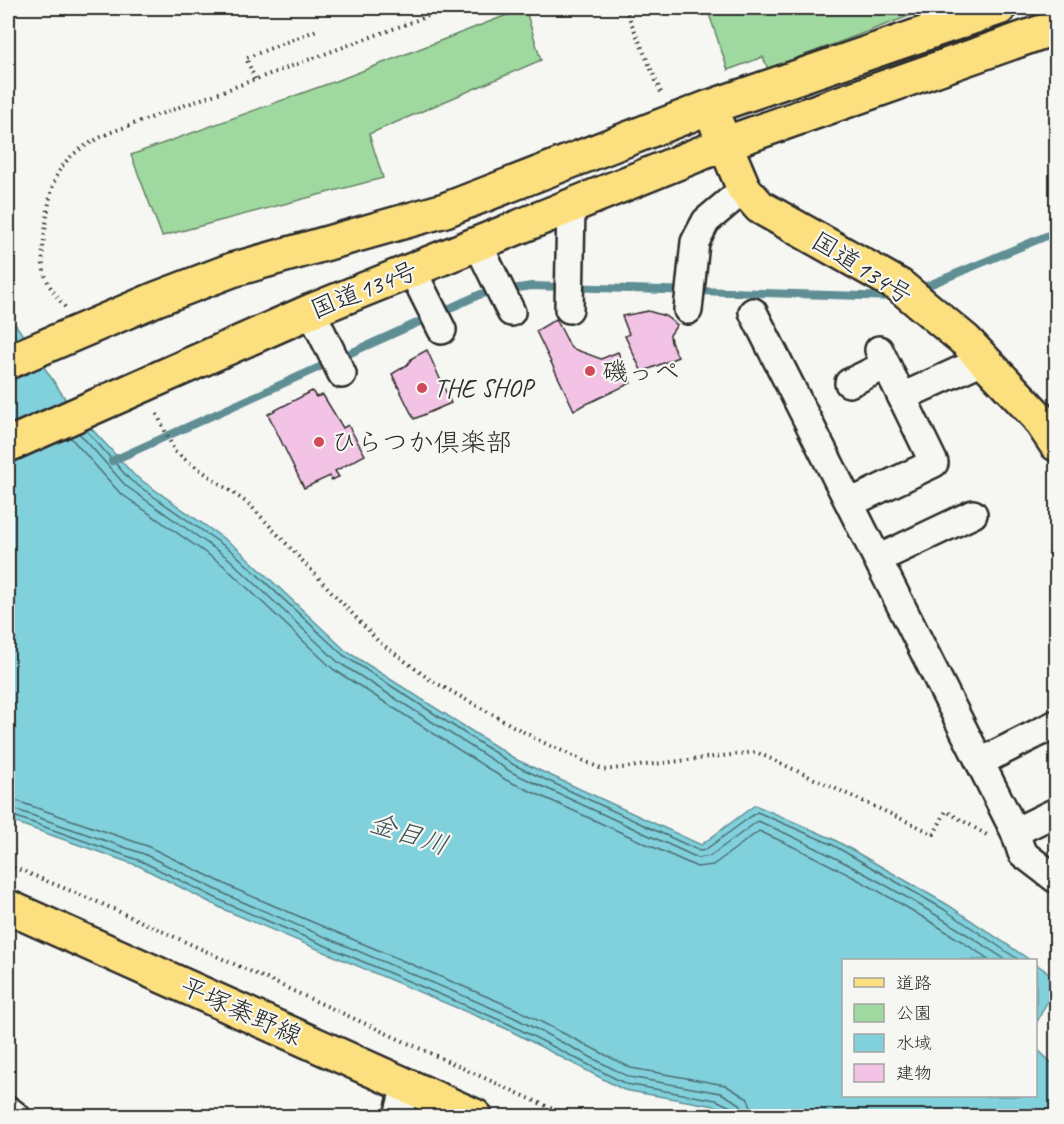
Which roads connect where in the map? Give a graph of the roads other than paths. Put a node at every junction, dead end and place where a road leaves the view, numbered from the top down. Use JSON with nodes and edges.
{"nodes":[{"id":1,"x":999,"y":8,"type":"edge"},
{"id":2,"x":1056,"y":27,"type":"edge"},
{"id":3,"x":710,"y":107,"type":"junction"},
{"id":4,"x":724,"y":144,"type":"junction"},
{"id":5,"x":744,"y":189,"type":"junction"},
{"id":6,"x":571,"y":207,"type":"junction"},
{"id":7,"x":478,"y":244,"type":"junction"},
{"id":8,"x":412,"y":270,"type":"junction"},
{"id":9,"x":570,"y":307,"type":"dead end"},
{"id":10,"x":510,"y":309,"type":"dead end"},
{"id":11,"x":688,"y":310,"type":"dead end"},
{"id":12,"x":311,"y":311,"type":"junction"},
{"id":13,"x":753,"y":312,"type":"dead end"},
{"id":14,"x":442,"y":330,"type":"dead end"},
{"id":15,"x":983,"y":360,"type":"junction"},
{"id":16,"x":336,"y":362,"type":"dead end"},
{"id":17,"x":8,"y":363,"type":"edge"},
{"id":18,"x":849,"y":382,"type":"dead end"},
{"id":19,"x":902,"y":397,"type":"junction"},
{"id":20,"x":1056,"y":444,"type":"edge"},
{"id":21,"x":8,"y":445,"type":"edge"},
{"id":22,"x":850,"y":503,"type":"junction"},
{"id":23,"x":973,"y":514,"type":"dead end"},
{"id":24,"x":878,"y":559,"type":"junction"},
{"id":25,"x":1056,"y":724,"type":"edge"},
{"id":26,"x":980,"y":762,"type":"junction"},
{"id":27,"x":1056,"y":812,"type":"edge"},
{"id":28,"x":1019,"y":843,"type":"junction"},
{"id":29,"x":1056,"y":879,"type":"edge"},
{"id":30,"x":8,"y":907,"type":"edge"},
{"id":31,"x":406,"y":1085,"type":"junction"},
{"id":32,"x":8,"y":1110,"type":"edge"},
{"id":33,"x":16,"y":1116,"type":"edge"},
{"id":34,"x":398,"y":1116,"type":"edge"},
{"id":35,"x":475,"y":1116,"type":"edge"}],
"edges":[{"from":1,"to":3,"type":"main road","name":"国道134号"},
{"from":2,"to":4,"type":"main road","name":"国道134号"},
{"from":3,"to":4,"type":"main road","name":"国道134号"},
{"from":3,"to":17,"type":"main road","name":"国道134号"},
{"from":4,"to":5,"type":"main road","name":"国道134号"},
{"from":4,"to":6,"type":"main road","name":"国道134号"},
{"from":5,"to":11,"type":"street"},
{"from":5,"to":15,"type":"main road","name":"国道134号"},
{"from":6,"to":7,"type":"main road","name":"国道134号"},
{"from":6,"to":9,"type":"street"},
{"from":7,"to":8,"type":"main road","name":"国道134号"},
{"from":7,"to":10,"type":"street"},
{"from":8,"to":12,"type":"main road","name":"国道134号"},
{"from":8,"to":14,"type":"street"},
{"from":12,"to":16,"type":"street"},
{"from":12,"to":21,"type":"main road","name":"国道134号"},
{"from":13,"to":22,"type":"street"},
{"from":15,"to":19,"type":"street"},
{"from":15,"to":20,"type":"main road","name":"国道134号"},
{"from":18,"to":19,"type":"street"},
{"from":19,"to":22,"type":"street"},
{"from":22,"to":24,"type":"street"},
{"from":23,"to":24,"type":"street"},
{"from":24,"to":26,"type":"street"},
{"from":25,"to":26,"type":"street"},
{"from":26,"to":28,"type":"street"},
{"from":27,"to":28,"type":"street"},
{"from":28,"to":29,"type":"street"},
{"from":30,"to":31,"type":"main road","name":"平塚秦野線"},
{"from":31,"to":34,"type":"street"},
{"from":31,"to":35,"type":"main road","name":"平塚秦野線"},
{"from":32,"to":33,"type":"street"}]}
